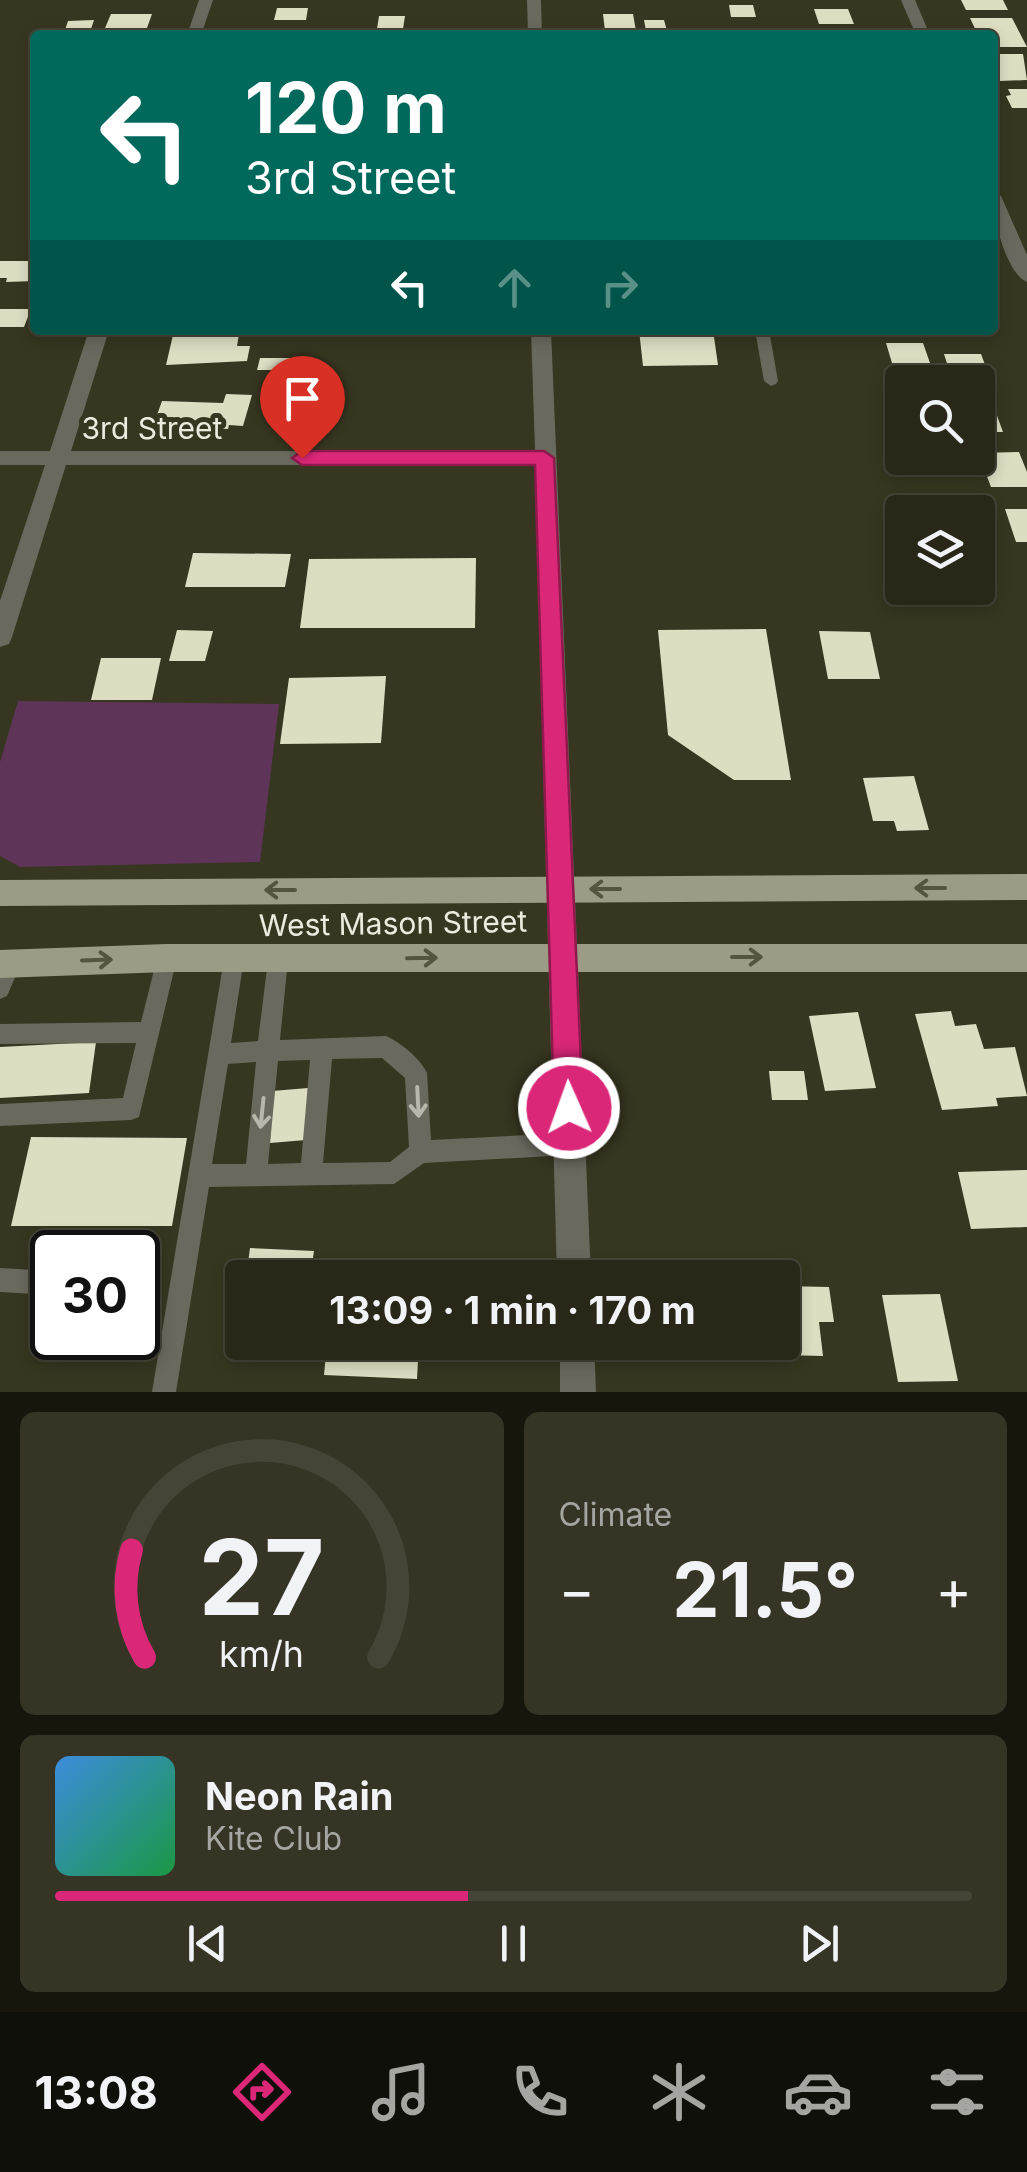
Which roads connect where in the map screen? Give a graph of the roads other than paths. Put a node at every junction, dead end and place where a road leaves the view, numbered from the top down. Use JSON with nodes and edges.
{"nodes":[{"id":1,"x":206,"y":0,"type":"edge"},
{"id":2,"x":534,"y":0,"type":"edge"},
{"id":3,"x":908,"y":0,"type":"edge"},
{"id":4,"x":196,"y":30,"type":"edge"},
{"id":5,"x":535,"y":30,"type":"edge"},
{"id":6,"x":921,"y":30,"type":"edge"},
{"id":7,"x":998,"y":210,"type":"edge"},
{"id":8,"x":1027,"y":276,"type":"edge"},
{"id":9,"x":97,"y":335,"type":"edge"},
{"id":10,"x":542,"y":335,"type":"edge"},
{"id":11,"x":763,"y":335,"type":"edge"},
{"id":12,"x":772,"y":381,"type":"dead end"},
{"id":13,"x":0,"y":458,"type":"edge"},
{"id":14,"x":57,"y":458,"type":"junction"},
{"id":15,"x":544,"y":458,"type":"junction"},
{"id":16,"x":0,"y":637,"type":"edge"},
{"id":17,"x":1027,"y":887,"type":"edge"},
{"id":18,"x":562,"y":889,"type":"junction"},
{"id":19,"x":0,"y":893,"type":"edge"},
{"id":20,"x":564,"y":956,"type":"junction"},
{"id":21,"x":166,"y":958,"type":"junction"},
{"id":22,"x":1027,"y":958,"type":"edge"},
{"id":23,"x":234,"y":959,"type":"junction"},
{"id":24,"x":278,"y":960,"type":"junction"},
{"id":25,"x":4,"y":972,"type":"edge"},
{"id":26,"x":148,"y":1032,"type":"junction"},
{"id":27,"x":0,"y":1034,"type":"edge"},
{"id":28,"x":322,"y":1051,"type":"junction"},
{"id":29,"x":268,"y":1052,"type":"junction"},
{"id":30,"x":218,"y":1054,"type":"junction"},
{"id":31,"x":0,"y":1115,"type":"edge"},
{"id":32,"x":570,"y":1144,"type":"junction"},
{"id":33,"x":420,"y":1152,"type":"junction"},
{"id":34,"x":311,"y":1174,"type":"junction"},
{"id":35,"x":256,"y":1175,"type":"junction"},
{"id":36,"x":199,"y":1176,"type":"junction"},
{"id":37,"x":573,"y":1260,"type":"edge"},
{"id":38,"x":0,"y":1280,"type":"edge"},
{"id":39,"x":30,"y":1281,"type":"edge"},
{"id":40,"x":577,"y":1360,"type":"edge"},
{"id":41,"x":164,"y":1392,"type":"edge"},
{"id":42,"x":578,"y":1392,"type":"edge"}],
"edges":[{"from":1,"to":4,"type":"street"},
{"from":2,"to":5,"type":"street"},
{"from":3,"to":6,"type":"street"},
{"from":7,"to":8,"type":"street"},
{"from":9,"to":14,"type":"street"},
{"from":10,"to":15,"type":"street"},
{"from":11,"to":12,"type":"lane"},
{"from":13,"to":14,"type":"street","name":"3rd Street"},
{"from":14,"to":15,"type":"street","name":"3rd Street"},
{"from":14,"to":16,"type":"street"},
{"from":15,"to":18,"type":"street"},
{"from":17,"to":18,"type":"main road","name":"West Mason Street","one_way":true},
{"from":18,"to":19,"type":"main road","name":"West Mason Street","one_way":true},
{"from":18,"to":20,"type":"street"},
{"from":20,"to":22,"type":"main road","name":"West Mason Street","one_way":true},
{"from":24,"to":20,"type":"main road","name":"West Mason Street","one_way":true},
{"from":20,"to":32,"type":"street"},
{"from":21,"to":23,"type":"main road","name":"West Mason Street"},
{"from":25,"to":21,"type":"main road","name":"West Mason Street","one_way":true},
{"from":21,"to":26,"type":"lane"},
{"from":23,"to":24,"type":"main road","name":"West Mason Street"},
{"from":23,"to":30,"type":"lane"},
{"from":24,"to":29,"type":"lane"},
{"from":26,"to":27,"type":"lane"},
{"from":26,"to":31,"type":"lane"},
{"from":28,"to":29,"type":"lane"},
{"from":28,"to":33,"type":"lane","one_way":true},
{"from":28,"to":34,"type":"lane"},
{"from":29,"to":30,"type":"lane"},
{"from":29,"to":35,"type":"lane","one_way":true},
{"from":30,"to":36,"type":"lane"},
{"from":32,"to":33,"type":"lane"},
{"from":32,"to":37,"type":"street"},
{"from":33,"to":34,"type":"lane"},
{"from":34,"to":35,"type":"lane"},
{"from":35,"to":36,"type":"lane"},
{"from":36,"to":41,"type":"lane"},
{"from":38,"to":39,"type":"lane"},
{"from":40,"to":42,"type":"street"}]}
